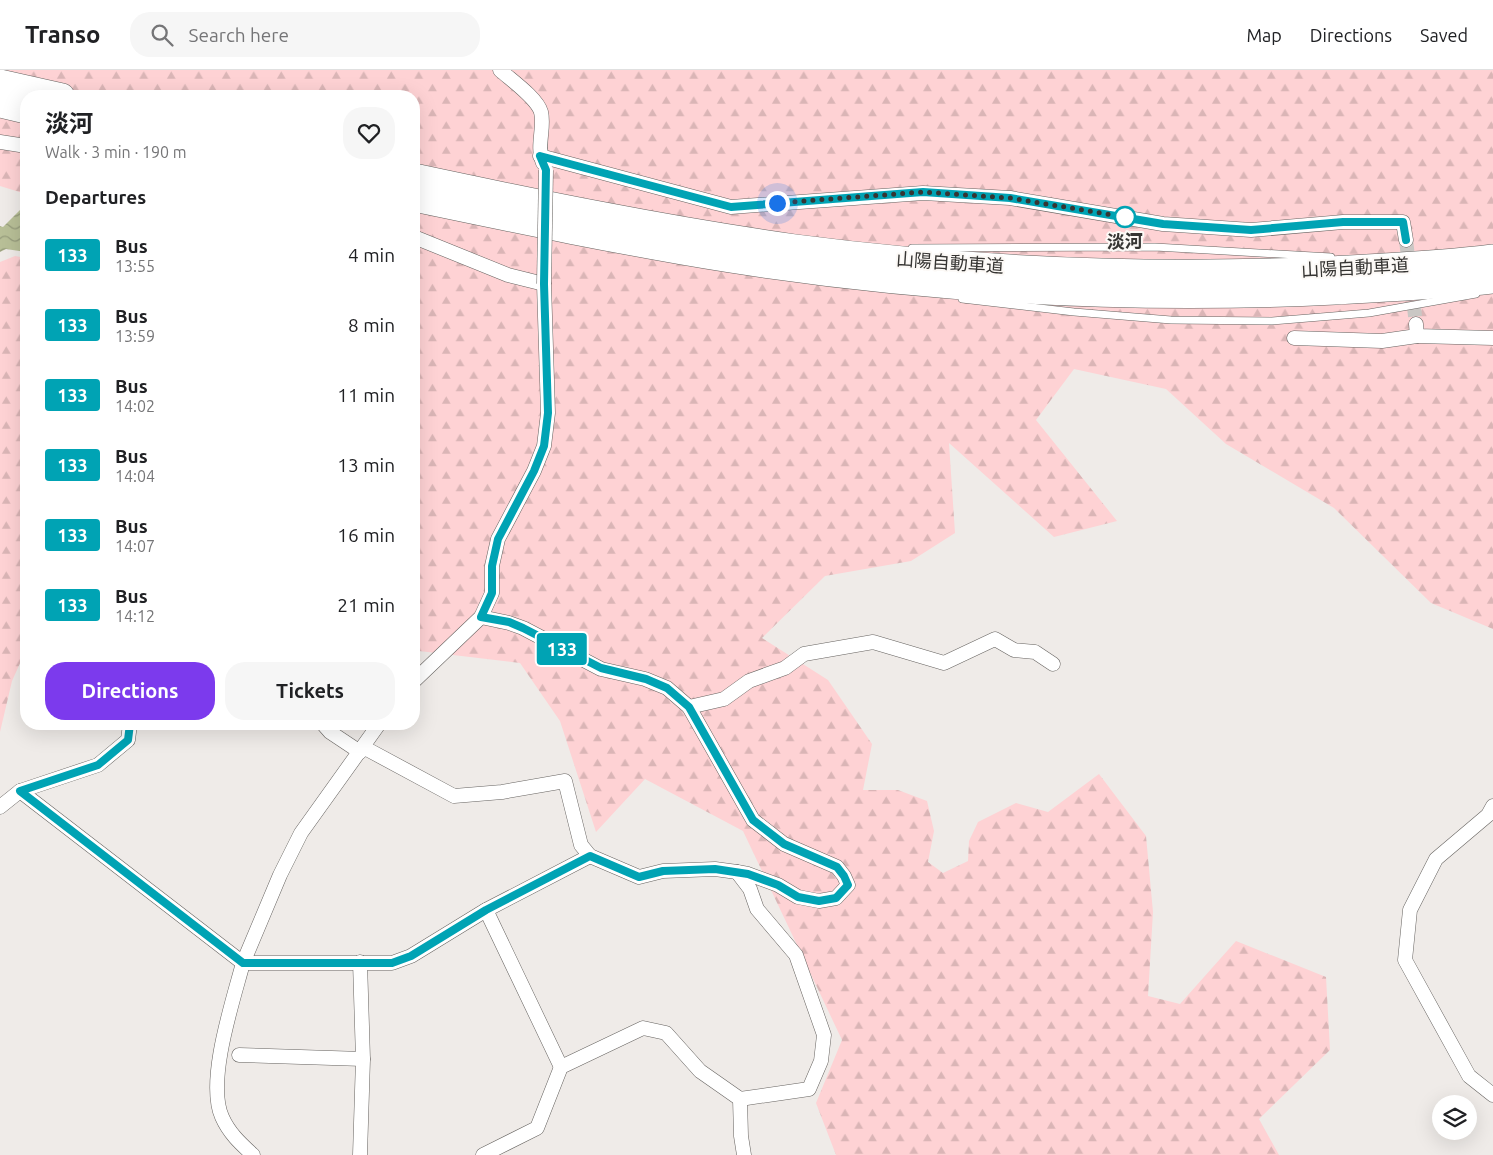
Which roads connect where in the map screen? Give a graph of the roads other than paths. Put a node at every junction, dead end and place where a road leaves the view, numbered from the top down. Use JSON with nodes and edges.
{"nodes":[{"id":1,"x":500,"y":70,"type":"edge"},
{"id":2,"x":0,"y":82,"type":"edge"},
{"id":3,"x":35,"y":90,"type":"edge"},
{"id":4,"x":0,"y":105,"type":"edge"},
{"id":5,"x":20,"y":110,"type":"edge"},
{"id":6,"x":0,"y":142,"type":"edge"},
{"id":7,"x":20,"y":145,"type":"edge"},
{"id":8,"x":540,"y":156,"type":"junction"},
{"id":9,"x":420,"y":177,"type":"edge"},
{"id":10,"x":420,"y":200,"type":"edge"},
{"id":11,"x":732,"y":237,"type":"junction"},
{"id":12,"x":420,"y":239,"type":"edge"},
{"id":13,"x":1406,"y":240,"type":"tunnel mouth"},
{"id":14,"x":849,"y":245,"type":"dead end"},
{"id":15,"x":907,"y":248,"type":"dead end"},
{"id":16,"x":1493,"y":253,"type":"edge"},
{"id":17,"x":1411,"y":256,"type":"dead end"},
{"id":18,"x":1493,"y":257,"type":"edge"},
{"id":19,"x":1336,"y":258,"type":"dead end"},
{"id":20,"x":793,"y":268,"type":"junction"},
{"id":21,"x":544,"y":284,"type":"junction"},
{"id":22,"x":1489,"y":286,"type":"edge"},
{"id":23,"x":891,"y":289,"type":"dead end"},
{"id":24,"x":955,"y":298,"type":"dead end"},
{"id":25,"x":1294,"y":338,"type":"dead end"},
{"id":26,"x":1493,"y":338,"type":"edge"},
{"id":27,"x":481,"y":617,"type":"junction"},
{"id":28,"x":1053,"y":664,"type":"dead end"},
{"id":29,"x":420,"y":675,"type":"edge"},
{"id":30,"x":689,"y":707,"type":"junction"},
{"id":31,"x":129,"y":730,"type":"edge"},
{"id":32,"x":328,"y":730,"type":"edge"},
{"id":33,"x":375,"y":730,"type":"edge"},
{"id":34,"x":362,"y":750,"type":"junction"},
{"id":35,"x":20,"y":791,"type":"junction"},
{"id":36,"x":1493,"y":806,"type":"edge"},
{"id":37,"x":0,"y":807,"type":"edge"},
{"id":38,"x":590,"y":856,"type":"junction"},
{"id":39,"x":737,"y":872,"type":"junction"},
{"id":40,"x":486,"y":910,"type":"junction"},
{"id":41,"x":360,"y":962,"type":"junction"},
{"id":42,"x":243,"y":963,"type":"junction"},
{"id":43,"x":239,"y":1055,"type":"dead end"},
{"id":44,"x":363,"y":1059,"type":"junction"},
{"id":45,"x":561,"y":1067,"type":"junction"},
{"id":46,"x":1493,"y":1095,"type":"edge"},
{"id":47,"x":740,"y":1100,"type":"junction"},
{"id":48,"x":252,"y":1155,"type":"edge"},
{"id":49,"x":360,"y":1155,"type":"edge"},
{"id":50,"x":483,"y":1155,"type":"edge"},
{"id":51,"x":744,"y":1155,"type":"edge"}],
"edges":[{"from":1,"to":8,"type":"street"},
{"from":2,"to":3,"type":"highway"},
{"from":4,"to":5,"type":"highway"},
{"from":6,"to":7,"type":"street"},
{"from":8,"to":13,"type":"street"},
{"from":8,"to":21,"type":"street","bridge":true},
{"from":9,"to":11,"type":"highway","name":"山陽自動車道"},
{"from":10,"to":20,"type":"highway","name":"山陽自動車道"},
{"from":11,"to":14,"type":"lane"},
{"from":11,"to":18,"type":"highway","name":"山陽自動車道"},
{"from":12,"to":21,"type":"street"},
{"from":15,"to":19,"type":"lane"},
{"from":16,"to":17,"type":"lane"},
{"from":20,"to":22,"type":"highway","name":"山陽自動車道"},
{"from":20,"to":23,"type":"lane"},
{"from":21,"to":27,"type":"street"},
{"from":22,"to":24,"type":"lane"},
{"from":25,"to":26,"type":"street"},
{"from":27,"to":29,"type":"street"},
{"from":27,"to":30,"type":"street"},
{"from":28,"to":30,"type":"street"},
{"from":30,"to":39,"type":"street"},
{"from":31,"to":35,"type":"street"},
{"from":32,"to":34,"type":"street"},
{"from":33,"to":34,"type":"street"},
{"from":34,"to":38,"type":"street"},
{"from":34,"to":42,"type":"street"},
{"from":35,"to":37,"type":"street"},
{"from":35,"to":42,"type":"street"},
{"from":36,"to":46,"type":"street"},
{"from":38,"to":39,"type":"street"},
{"from":38,"to":40,"type":"street"},
{"from":39,"to":47,"type":"street"},
{"from":40,"to":41,"type":"street"},
{"from":40,"to":45,"type":"street"},
{"from":41,"to":42,"type":"street"},
{"from":41,"to":44,"type":"street"},
{"from":42,"to":48,"type":"street"},
{"from":43,"to":44,"type":"street"},
{"from":44,"to":49,"type":"street"},
{"from":45,"to":47,"type":"street"},
{"from":45,"to":50,"type":"street"},
{"from":47,"to":51,"type":"street"}]}
